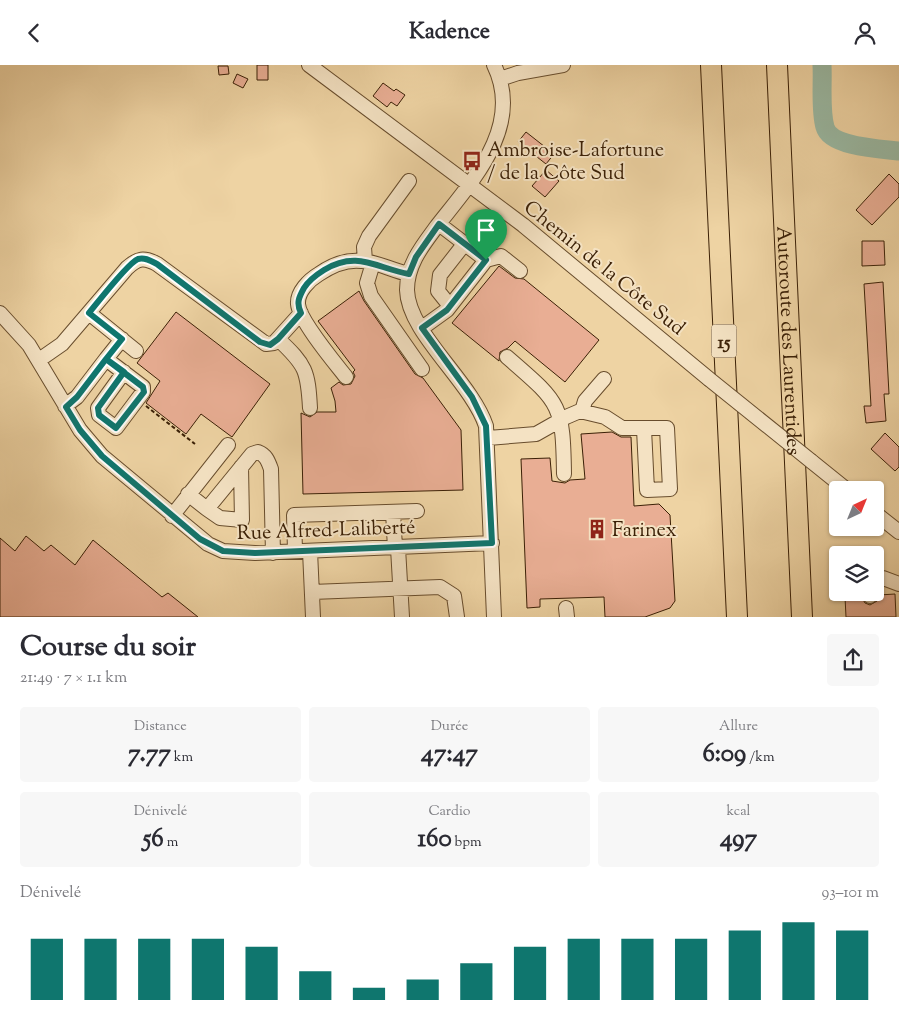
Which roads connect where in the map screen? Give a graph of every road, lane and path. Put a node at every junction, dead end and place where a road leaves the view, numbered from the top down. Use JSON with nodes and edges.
{"nodes":[{"id":1,"x":308,"y":65,"type":"edge"},
{"id":2,"x":494,"y":65,"type":"edge"},
{"id":3,"x":563,"y":65,"type":"edge"},
{"id":4,"x":711,"y":65,"type":"edge"},
{"id":5,"x":777,"y":65,"type":"edge"},
{"id":6,"x":500,"y":79,"type":"junction"},
{"id":7,"x":409,"y":181,"type":"dead end"},
{"id":8,"x":468,"y":184,"type":"junction"},
{"id":9,"x":439,"y":224,"type":"junction"},
{"id":10,"x":465,"y":243,"type":"junction"},
{"id":11,"x":486,"y":260,"type":"junction"},
{"id":12,"x":369,"y":262,"type":"junction"},
{"id":13,"x":520,"y":271,"type":"dead end"},
{"id":14,"x":409,"y":274,"type":"junction"},
{"id":15,"x":450,"y":306,"type":"junction"},
{"id":16,"x":0,"y":313,"type":"edge"},
{"id":17,"x":89,"y":313,"type":"junction"},
{"id":18,"x":301,"y":313,"type":"junction"},
{"id":19,"x":422,"y":328,"type":"junction"},
{"id":20,"x":122,"y":339,"type":"junction"},
{"id":21,"x":278,"y":339,"type":"junction"},
{"id":22,"x":136,"y":351,"type":"dead end"},
{"id":23,"x":507,"y":357,"type":"dead end"},
{"id":24,"x":106,"y":359,"type":"junction"},
{"id":25,"x":39,"y":361,"type":"junction"},
{"id":26,"x":422,"y":369,"type":"dead end"},
{"id":27,"x":124,"y":372,"type":"dead end"},
{"id":28,"x":346,"y":377,"type":"dead end"},
{"id":29,"x":604,"y":379,"type":"dead end"},
{"id":30,"x":66,"y":407,"type":"junction"},
{"id":31,"x":148,"y":407,"type":"dead end"},
{"id":32,"x":310,"y":408,"type":"dead end"},
{"id":33,"x":582,"y":411,"type":"junction"},
{"id":34,"x":561,"y":420,"type":"junction"},
{"id":35,"x":644,"y":429,"type":"dead end"},
{"id":36,"x":488,"y":438,"type":"junction"},
{"id":37,"x":195,"y":445,"type":"dead end"},
{"id":38,"x":228,"y":445,"type":"dead end"},
{"id":39,"x":241,"y":467,"type":"junction"},
{"id":40,"x":564,"y":474,"type":"dead end"},
{"id":41,"x":836,"y":481,"type":"edge"},
{"id":42,"x":188,"y":494,"type":"junction"},
{"id":43,"x":207,"y":509,"type":"junction"},
{"id":44,"x":417,"y":511,"type":"dead end"},
{"id":45,"x":393,"y":512,"type":"junction"},
{"id":46,"x":172,"y":515,"type":"junction"},
{"id":47,"x":884,"y":520,"type":"edge"},
{"id":48,"x":899,"y":532,"type":"edge"},
{"id":49,"x":492,"y":543,"type":"junction"},
{"id":50,"x":396,"y":548,"type":"junction"},
{"id":51,"x":296,"y":551,"type":"junction"},
{"id":52,"x":310,"y":551,"type":"junction"},
{"id":53,"x":273,"y":553,"type":"junction"},
{"id":54,"x":884,"y":577,"type":"edge"},
{"id":55,"x":899,"y":584,"type":"edge"},
{"id":56,"x":401,"y":588,"type":"junction"},
{"id":57,"x":312,"y":592,"type":"junction"},
{"id":58,"x":313,"y":617,"type":"edge"},
{"id":59,"x":402,"y":617,"type":"edge"},
{"id":60,"x":457,"y":617,"type":"edge"},
{"id":61,"x":494,"y":617,"type":"edge"},
{"id":62,"x":737,"y":617,"type":"edge"},
{"id":63,"x":802,"y":617,"type":"edge"}],
"edges":[{"from":1,"to":8,"type":"street","name":"Chemin de la Côte Sud"},
{"from":2,"to":6,"type":"street"},
{"from":3,"to":6,"type":"street"},
{"from":4,"to":62,"type":"highway","number":"15"},
{"from":5,"to":63,"type":"highway","name":"Autoroute des Laurentides"},
{"from":6,"to":8,"type":"street"},
{"from":7,"to":12,"type":"street"},
{"from":8,"to":9,"type":"street"},
{"from":8,"to":41,"type":"street","name":"Chemin de la Côte Sud","bridge":true},
{"from":9,"to":10,"type":"street"},
{"from":9,"to":14,"type":"street"},
{"from":10,"to":11,"type":"street"},
{"from":10,"to":15,"type":"street"},
{"from":11,"to":13,"type":"street"},
{"from":11,"to":15,"type":"street"},
{"from":12,"to":14,"type":"street"},
{"from":12,"to":18,"type":"street"},
{"from":12,"to":26,"type":"street"},
{"from":14,"to":19,"type":"street"},
{"from":15,"to":19,"type":"street"},
{"from":16,"to":25,"type":"street","name":"Rue Alfred-Laliberté"},
{"from":17,"to":20,"type":"street"},
{"from":17,"to":21,"type":"street"},
{"from":17,"to":25,"type":"street"},
{"from":18,"to":21,"type":"street"},
{"from":18,"to":28,"type":"street"},
{"from":19,"to":36,"type":"street"},
{"from":20,"to":22,"type":"street"},
{"from":20,"to":24,"type":"street"},
{"from":21,"to":32,"type":"street"},
{"from":23,"to":34,"type":"street"},
{"from":24,"to":27,"type":"street"},
{"from":24,"to":30,"type":"street"},
{"from":25,"to":30,"type":"street","name":"Rue Alfred-Laliberté"},
{"from":29,"to":33,"type":"street"},
{"from":30,"to":46,"type":"street","name":"Rue Alfred-Laliberté"},
{"from":31,"to":37,"type":"path"},
{"from":33,"to":34,"type":"street"},
{"from":33,"to":35,"type":"street"},
{"from":34,"to":36,"type":"street"},
{"from":34,"to":40,"type":"street"},
{"from":36,"to":49,"type":"street"},
{"from":38,"to":42,"type":"street"},
{"from":39,"to":43,"type":"street"},
{"from":39,"to":43,"type":"street"},
{"from":39,"to":53,"type":"street"},
{"from":42,"to":43,"type":"street"},
{"from":42,"to":46,"type":"street"},
{"from":44,"to":45,"type":"street"},
{"from":45,"to":50,"type":"street"},
{"from":45,"to":51,"type":"street"},
{"from":46,"to":53,"type":"street","name":"Rue Alfred-Laliberté"},
{"from":47,"to":48,"type":"street"},
{"from":49,"to":50,"type":"street","name":"Rue Alfred-Laliberté"},
{"from":49,"to":61,"type":"street"},
{"from":50,"to":52,"type":"street","name":"Rue Alfred-Laliberté"},
{"from":50,"to":56,"type":"street"},
{"from":51,"to":52,"type":"street","name":"Rue Alfred-Laliberté"},
{"from":51,"to":53,"type":"street","name":"Rue Alfred-Laliberté"},
{"from":52,"to":57,"type":"street"},
{"from":54,"to":55,"type":"street"},
{"from":56,"to":57,"type":"street"},
{"from":56,"to":59,"type":"street"},
{"from":56,"to":60,"type":"street"},
{"from":57,"to":58,"type":"street"}]}
